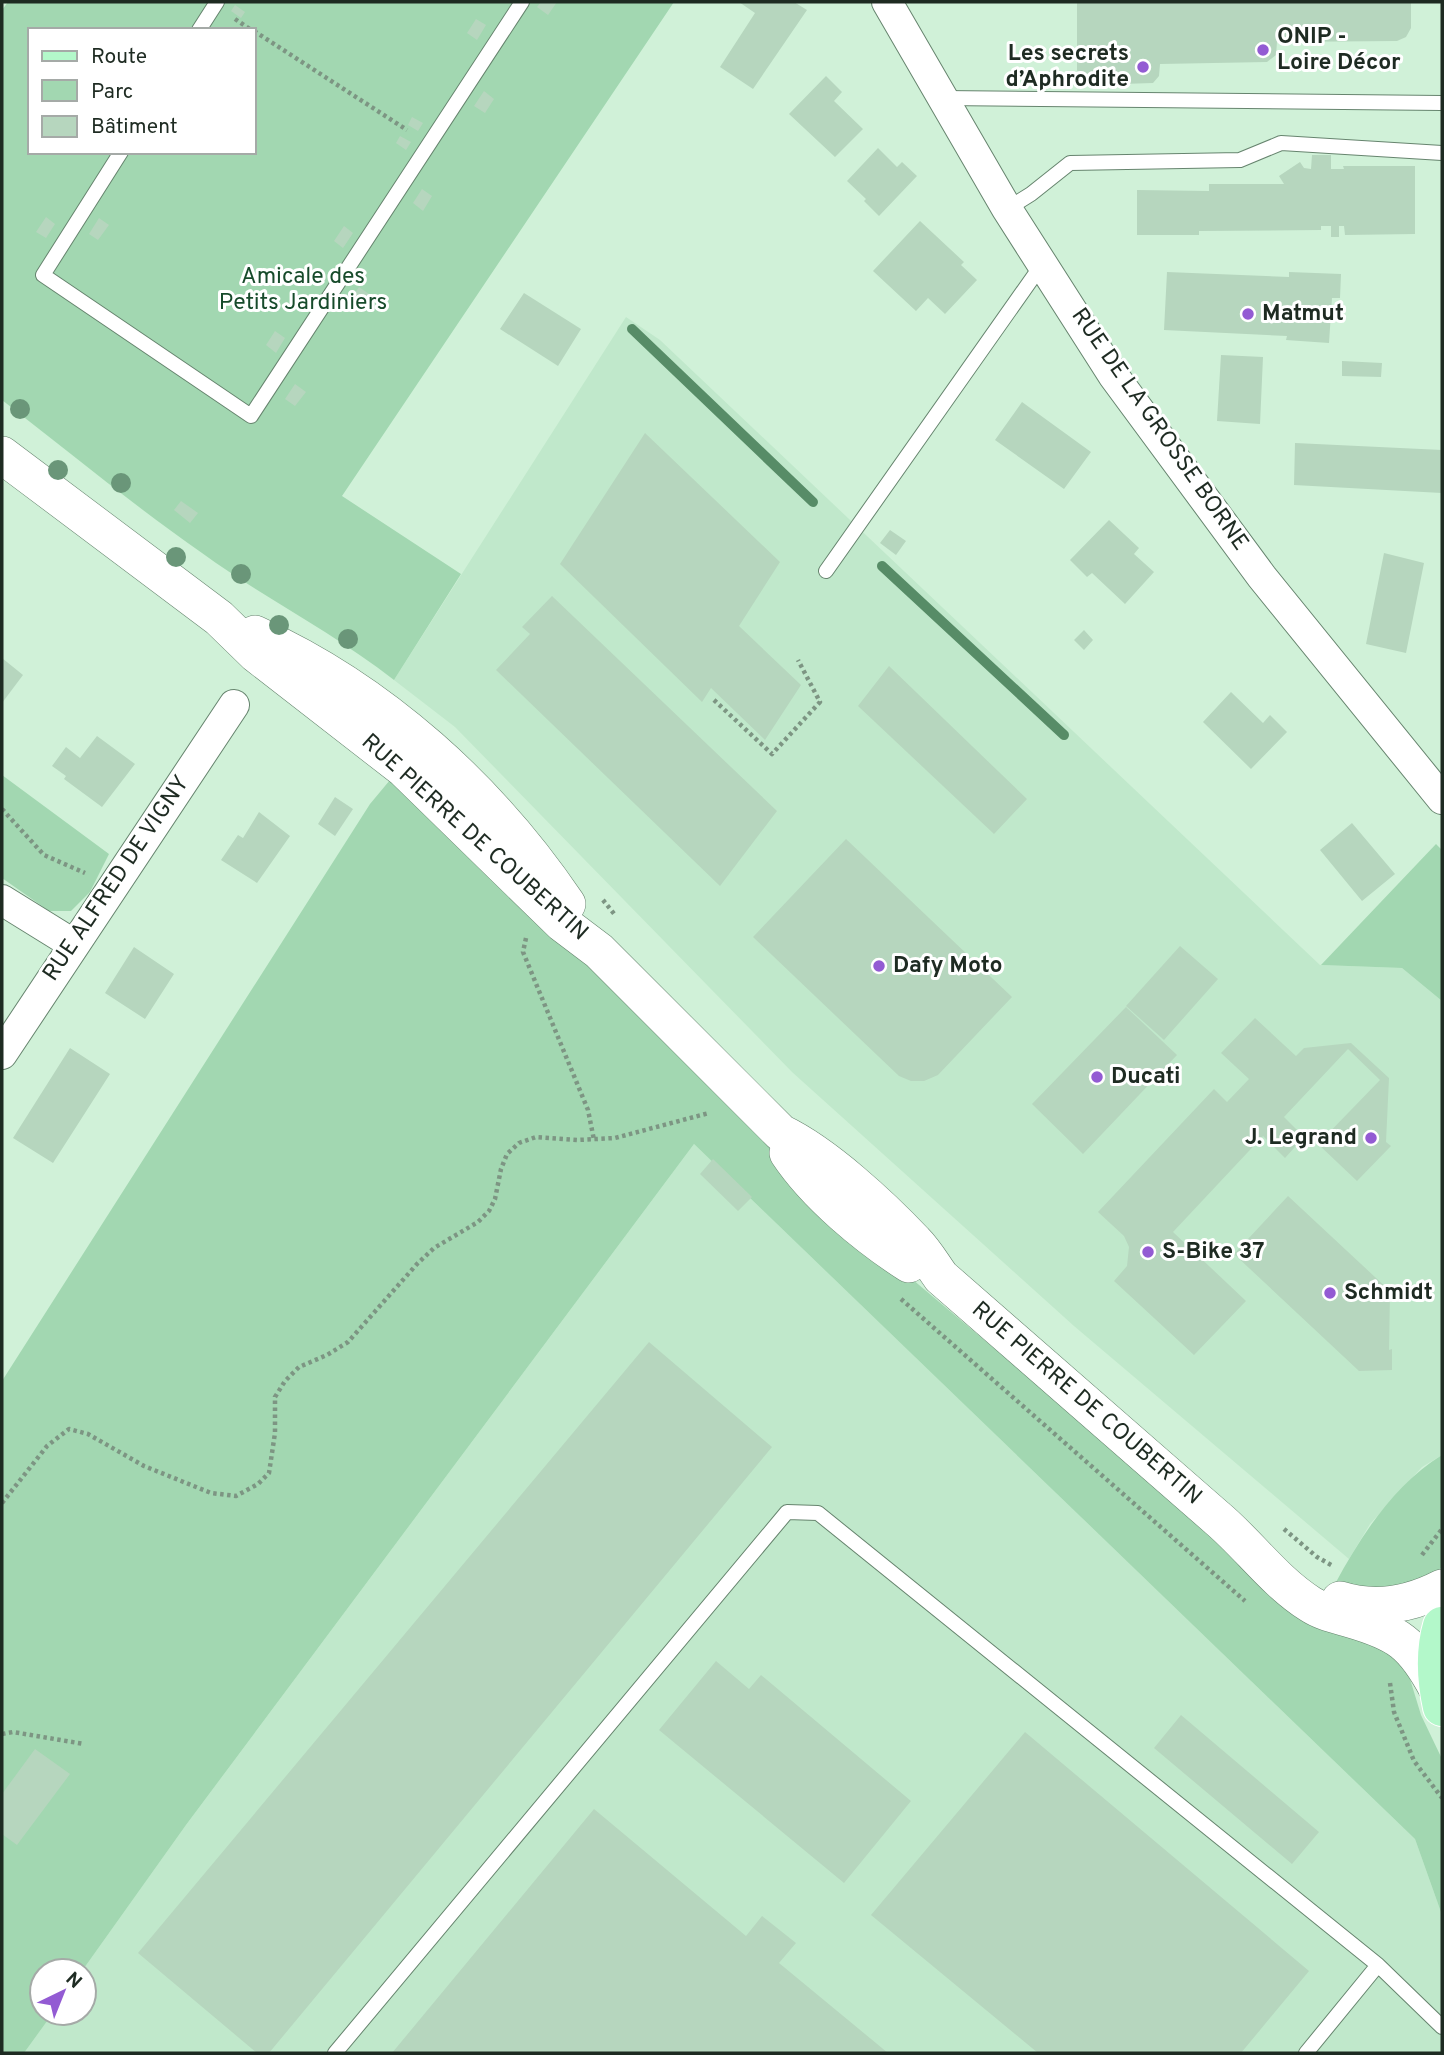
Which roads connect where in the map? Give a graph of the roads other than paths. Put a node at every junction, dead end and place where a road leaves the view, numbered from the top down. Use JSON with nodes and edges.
{"nodes":[{"id":1,"x":522,"y":2,"type":"edge"},
{"id":2,"x":887,"y":2,"type":"edge"},
{"id":3,"x":213,"y":3,"type":"edge"},
{"id":4,"x":200,"y":28,"type":"edge"},
{"id":5,"x":941,"y":98,"type":"junction"},
{"id":6,"x":1442,"y":103,"type":"edge"},
{"id":7,"x":1442,"y":153,"type":"edge"},
{"id":8,"x":120,"y":154,"type":"edge"},
{"id":9,"x":1007,"y":209,"type":"junction"},
{"id":10,"x":1043,"y":263,"type":"junction"},
{"id":11,"x":2,"y":455,"type":"edge"},
{"id":12,"x":826,"y":571,"type":"dead end"},
{"id":13,"x":234,"y":705,"type":"dead end"},
{"id":14,"x":1442,"y":799,"type":"edge"},
{"id":15,"x":2,"y":900,"type":"edge"},
{"id":16,"x":73,"y":944,"type":"junction"},
{"id":17,"x":2,"y":1054,"type":"edge"},
{"id":18,"x":1231,"y":1530,"type":"junction"},
{"id":19,"x":1442,"y":1588,"type":"edge"},
{"id":20,"x":1442,"y":1626,"type":"edge"},
{"id":21,"x":1440,"y":1697,"type":"edge"},
{"id":22,"x":1378,"y":1965,"type":"junction"},
{"id":23,"x":1442,"y":2027,"type":"edge"},
{"id":24,"x":335,"y":2053,"type":"edge"},
{"id":25,"x":1306,"y":2053,"type":"edge"}],
"edges":[{"from":1,"to":8,"type":"lane"},
{"from":2,"to":5,"type":"street","name":"RUE DE LA GROSSE BORNE"},
{"from":3,"to":4,"type":"lane"},
{"from":5,"to":6,"type":"lane"},
{"from":5,"to":9,"type":"street","name":"RUE DE LA GROSSE BORNE"},
{"from":7,"to":9,"type":"lane"},
{"from":9,"to":10,"type":"street","name":"RUE DE LA GROSSE BORNE"},
{"from":10,"to":12,"type":"lane"},
{"from":10,"to":14,"type":"street","name":"RUE DE LA GROSSE BORNE"},
{"from":11,"to":18,"type":"street","name":"RUE PIERRE DE COUBERTIN"},
{"from":13,"to":16,"type":"street","name":"RUE ALFRED DE VIGNY"},
{"from":15,"to":16,"type":"street"},
{"from":16,"to":17,"type":"street","name":"RUE ALFRED DE VIGNY"},
{"from":18,"to":19,"type":"street","name":"RUE PIERRE DE COUBERTIN"},
{"from":18,"to":21,"type":"street","name":"RUE PIERRE DE COUBERTIN"},
{"from":20,"to":21,"type":"main road"},
{"from":22,"to":23,"type":"lane"},
{"from":22,"to":24,"type":"lane"},
{"from":22,"to":25,"type":"lane"}]}
